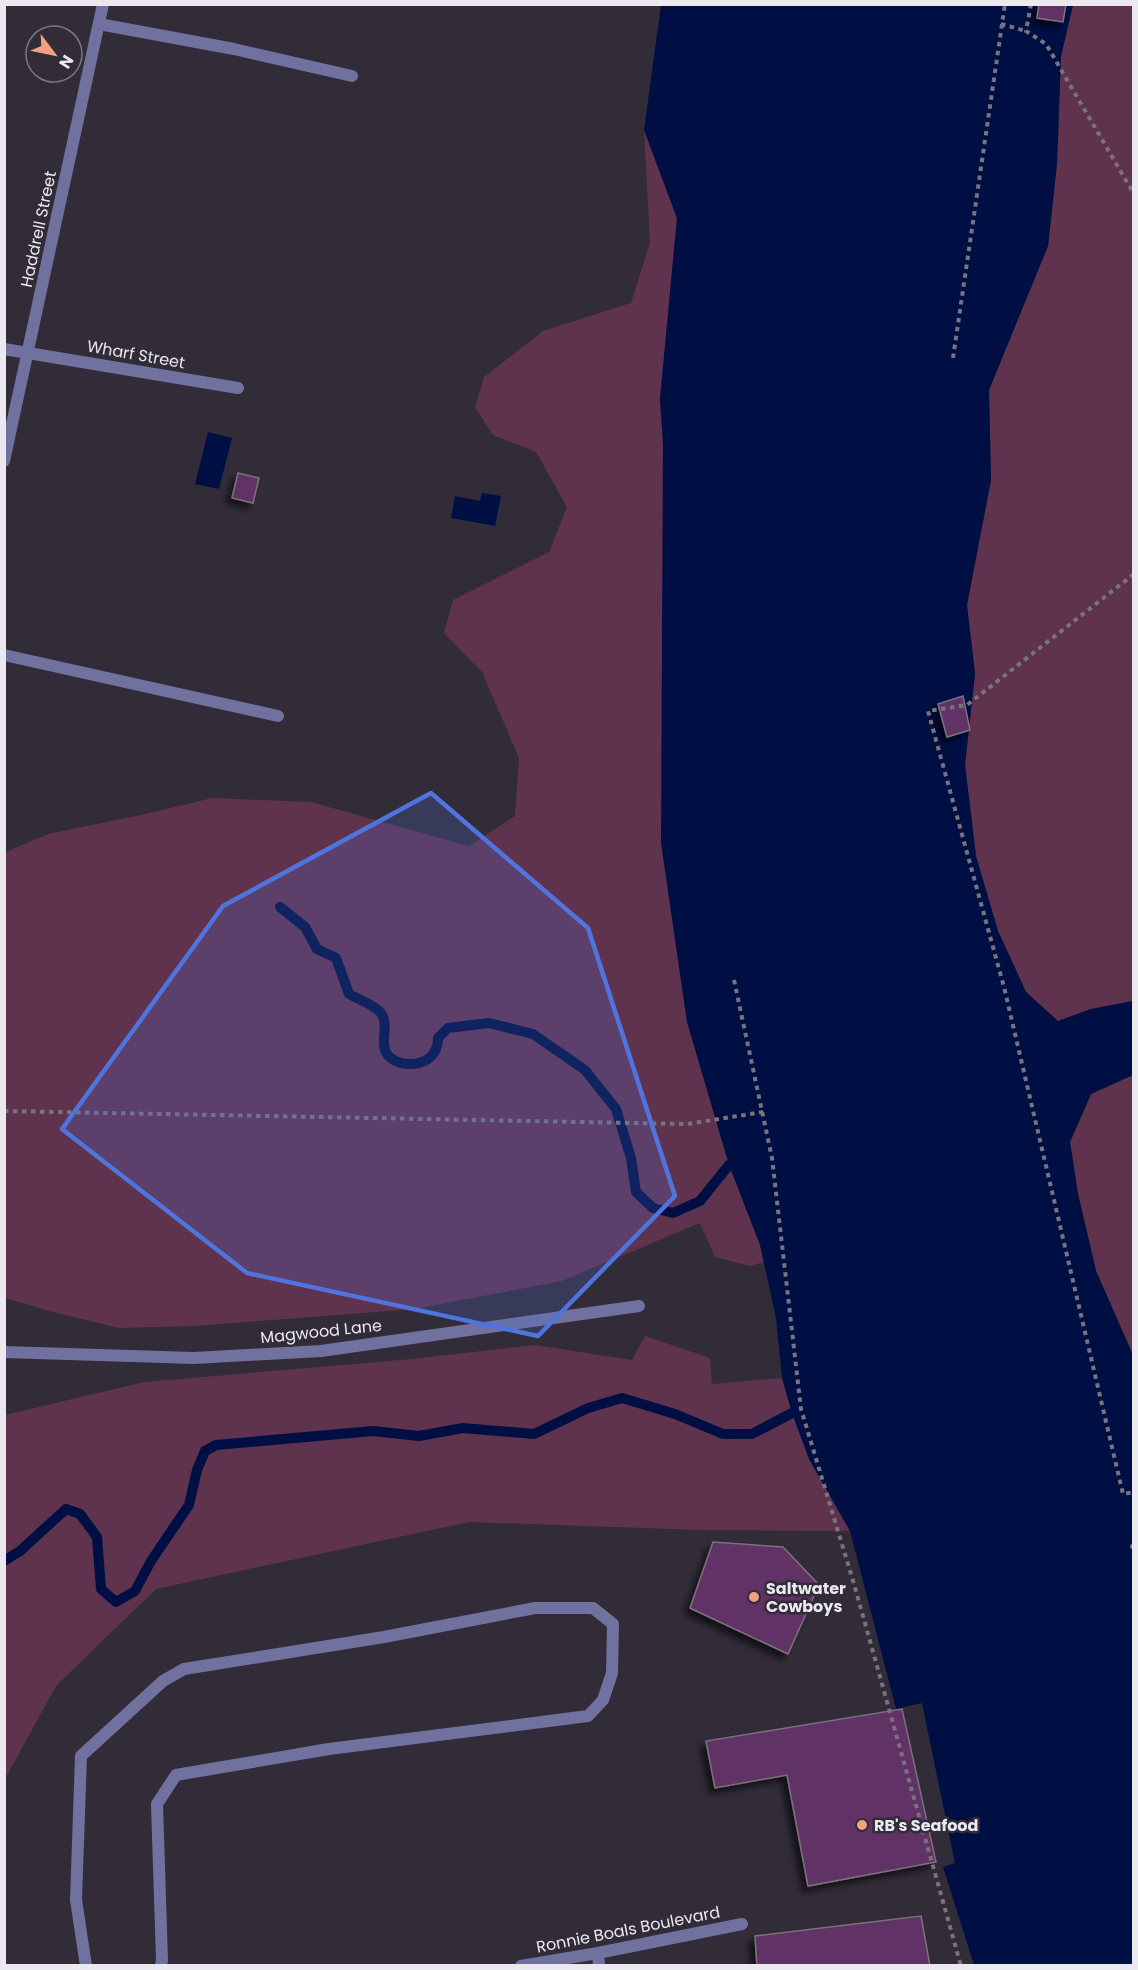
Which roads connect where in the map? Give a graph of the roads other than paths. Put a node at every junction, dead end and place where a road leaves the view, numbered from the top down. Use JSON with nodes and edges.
{"nodes":[{"id":1,"x":104,"y":4,"type":"edge"},
{"id":2,"x":99,"y":24,"type":"junction"},
{"id":3,"x":352,"y":76,"type":"dead end"},
{"id":4,"x":4,"y":349,"type":"edge"},
{"id":5,"x":28,"y":352,"type":"junction"},
{"id":6,"x":238,"y":388,"type":"dead end"},
{"id":7,"x":4,"y":461,"type":"edge"},
{"id":8,"x":4,"y":655,"type":"edge"},
{"id":9,"x":278,"y":716,"type":"dead end"},
{"id":10,"x":639,"y":1306,"type":"dead end"},
{"id":11,"x":4,"y":1352,"type":"edge"},
{"id":12,"x":742,"y":1924,"type":"dead end"},
{"id":13,"x":598,"y":1959,"type":"edge"},
{"id":14,"x":86,"y":1965,"type":"edge"},
{"id":15,"x":161,"y":1965,"type":"edge"},
{"id":16,"x":521,"y":1965,"type":"edge"}],
"edges":[{"from":1,"to":2,"type":"street","name":"Haddrell Street"},
{"from":2,"to":3,"type":"street"},
{"from":2,"to":5,"type":"street","name":"Haddrell Street"},
{"from":4,"to":5,"type":"street","name":"Wharf Street"},
{"from":5,"to":6,"type":"street","name":"Wharf Street"},
{"from":5,"to":7,"type":"street","name":"Haddrell Street"},
{"from":8,"to":9,"type":"street"},
{"from":10,"to":11,"type":"street","name":"Magwood Lane"},
{"from":12,"to":13,"type":"street","name":"Ronnie Boals Boulevard"},
{"from":13,"to":16,"type":"street","name":"Ronnie Boals Boulevard"},
{"from":14,"to":15,"type":"street"}]}
